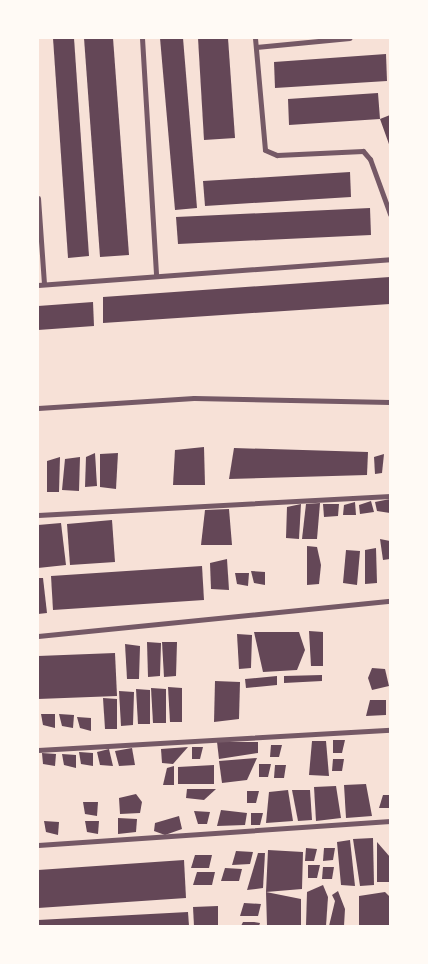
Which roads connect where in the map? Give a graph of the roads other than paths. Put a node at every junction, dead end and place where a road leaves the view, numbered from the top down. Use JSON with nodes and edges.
{"nodes":[{"id":1,"x":142,"y":38,"type":"edge"},
{"id":2,"x":255,"y":38,"type":"edge"},
{"id":3,"x":350,"y":38,"type":"edge"},
{"id":4,"x":256,"y":47,"type":"junction"},
{"id":5,"x":38,"y":198,"type":"edge"},
{"id":6,"x":390,"y":214,"type":"edge"},
{"id":7,"x":390,"y":259,"type":"edge"},
{"id":8,"x":156,"y":276,"type":"junction"},
{"id":9,"x":41,"y":284,"type":"edge"},
{"id":10,"x":390,"y":402,"type":"edge"},
{"id":11,"x":38,"y":408,"type":"edge"},
{"id":12,"x":390,"y":496,"type":"edge"},
{"id":13,"x":38,"y":515,"type":"edge"},
{"id":14,"x":390,"y":601,"type":"edge"},
{"id":15,"x":38,"y":636,"type":"edge"},
{"id":16,"x":390,"y":730,"type":"edge"},
{"id":17,"x":38,"y":750,"type":"edge"},
{"id":18,"x":390,"y":821,"type":"edge"},
{"id":19,"x":38,"y":845,"type":"edge"}],
"edges":[{"from":1,"to":8,"type":"street"},
{"from":2,"to":4,"type":"street"},
{"from":3,"to":4,"type":"street"},
{"from":4,"to":6,"type":"street"},
{"from":5,"to":9,"type":"street"},
{"from":7,"to":8,"type":"street"},
{"from":8,"to":9,"type":"street"},
{"from":10,"to":11,"type":"street"},
{"from":12,"to":13,"type":"street"},
{"from":14,"to":15,"type":"street"},
{"from":16,"to":17,"type":"street"},
{"from":18,"to":19,"type":"street"}]}
